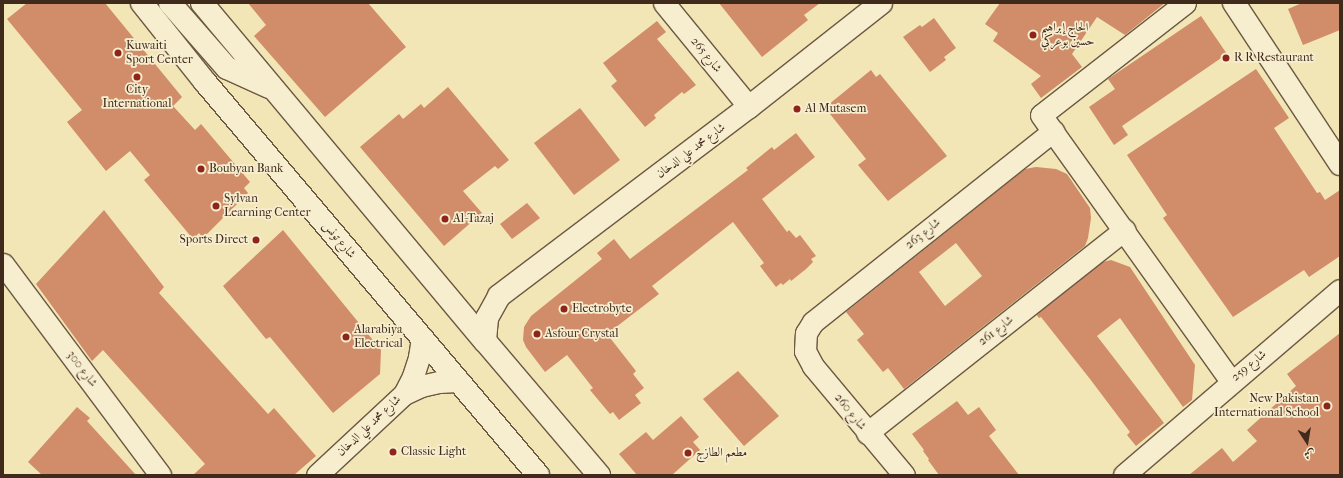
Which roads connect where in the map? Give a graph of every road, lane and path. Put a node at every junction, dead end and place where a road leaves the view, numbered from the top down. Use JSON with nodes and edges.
{"nodes":[{"id":1,"x":170,"y":3,"type":"edge"},
{"id":2,"x":202,"y":3,"type":"edge"},
{"id":3,"x":664,"y":3,"type":"edge"},
{"id":4,"x":881,"y":3,"type":"edge"},
{"id":5,"x":1185,"y":3,"type":"edge"},
{"id":6,"x":1234,"y":3,"type":"edge"},
{"id":7,"x":150,"y":7,"type":"edge"},
{"id":8,"x":274,"y":89,"type":"junction"},
{"id":9,"x":749,"y":107,"type":"junction"},
{"id":10,"x":1047,"y":123,"type":"junction"},
{"id":11,"x":1340,"y":164,"type":"edge"},
{"id":12,"x":1124,"y":230,"type":"junction"},
{"id":13,"x":3,"y":264,"type":"edge"},
{"id":14,"x":1340,"y":290,"type":"edge"},
{"id":15,"x":498,"y":296,"type":"junction"},
{"id":16,"x":454,"y":305,"type":"junction"},
{"id":17,"x":422,"y":337,"type":"junction"},
{"id":18,"x":485,"y":342,"type":"junction"},
{"id":19,"x":804,"y":345,"type":"joint"},
{"id":20,"x":457,"y":381,"type":"junction"},
{"id":21,"x":1231,"y":382,"type":"junction"},
{"id":22,"x":404,"y":394,"type":"junction"},
{"id":23,"x":867,"y":433,"type":"junction"},
{"id":24,"x":1130,"y":473,"type":"edge"},
{"id":25,"x":160,"y":475,"type":"edge"},
{"id":26,"x":317,"y":475,"type":"edge"},
{"id":27,"x":538,"y":475,"type":"edge"},
{"id":28,"x":599,"y":475,"type":"edge"},
{"id":29,"x":904,"y":475,"type":"edge"}],
"edges":[{"from":1,"to":8,"type":"main road"},
{"from":2,"to":8,"type":"main road"},
{"from":3,"to":9,"type":"street","name":"شارع 265"},
{"from":4,"to":9,"type":"main road","name":"شارع محمد علي الدخان"},
{"from":5,"to":10,"type":"street","name":"شارع 263"},
{"from":6,"to":11,"type":"main road"},
{"from":7,"to":17,"type":"main road","name":"شارع تونس"},
{"from":8,"to":16,"type":"main road"},
{"from":9,"to":15,"type":"main road","name":"شارع محمد علي الدخان"},
{"from":10,"to":12,"type":"street"},
{"from":10,"to":19,"type":"street","name":"شارع 263"},
{"from":12,"to":21,"type":"street"},
{"from":12,"to":23,"type":"street","name":"شارع 261"},
{"from":13,"to":25,"type":"street","name":"شارع 300"},
{"from":14,"to":21,"type":"street","name":"شارع 259"},
{"from":15,"to":16,"type":"main road","name":"شارع محمد علي الدخان"},
{"from":15,"to":18,"type":"main road","name":"شارع محمد علي الدخان"},
{"from":16,"to":18,"type":"main road"},
{"from":17,"to":20,"type":"main road","name":"شارع تونس"},
{"from":17,"to":22,"type":"street","name":"شارع محمد علي الدخان"},
{"from":18,"to":28,"type":"main road"},
{"from":19,"to":23,"type":"street","name":"شارع 260"},
{"from":20,"to":22,"type":"street","name":"شارع محمد علي الدخان"},
{"from":20,"to":27,"type":"main road","name":"شارع تونس"},
{"from":21,"to":24,"type":"street","name":"شارع 259"},
{"from":22,"to":26,"type":"street","name":"شارع محمد علي الدخان"},
{"from":23,"to":29,"type":"street","name":"شارع 260"}]}
